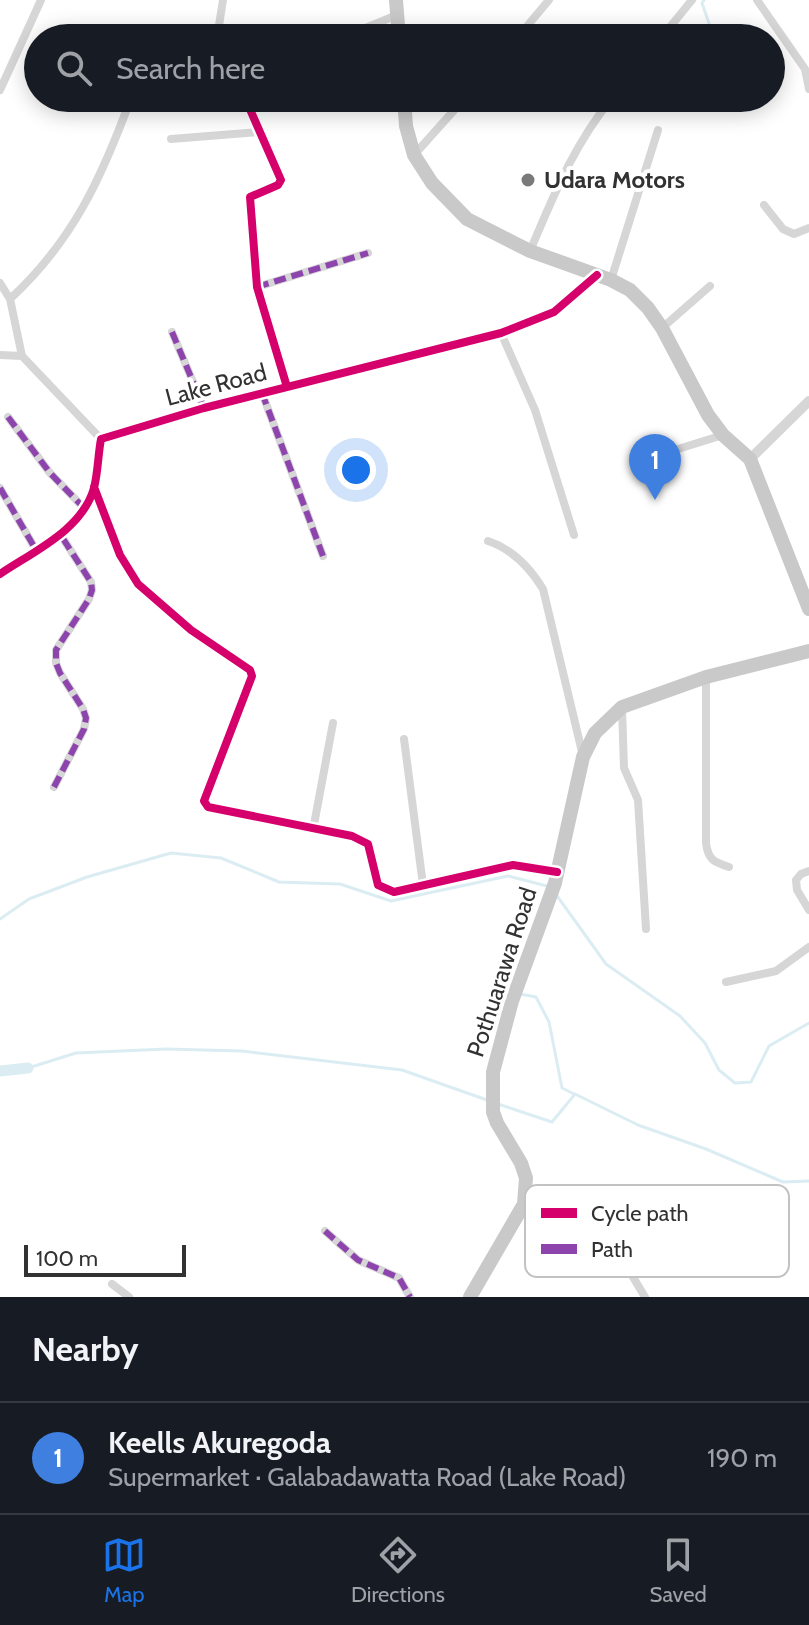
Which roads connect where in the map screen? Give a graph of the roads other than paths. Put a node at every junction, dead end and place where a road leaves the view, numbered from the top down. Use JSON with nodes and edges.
{"nodes":[{"id":1,"x":41,"y":0,"type":"edge"},
{"id":2,"x":223,"y":0,"type":"edge"},
{"id":3,"x":549,"y":0,"type":"edge"},
{"id":4,"x":692,"y":0,"type":"edge"},
{"id":5,"x":757,"y":0,"type":"edge"},
{"id":6,"x":396,"y":7,"type":"edge"},
{"id":7,"x":30,"y":24,"type":"edge"},
{"id":8,"x":219,"y":24,"type":"edge"},
{"id":9,"x":366,"y":24,"type":"edge"},
{"id":10,"x":529,"y":24,"type":"edge"},
{"id":11,"x":672,"y":24,"type":"edge"},
{"id":12,"x":774,"y":24,"type":"edge"},
{"id":13,"x":24,"y":37,"type":"edge"},
{"id":14,"x":785,"y":40,"type":"edge"},
{"id":15,"x":809,"y":89,"type":"edge"},
{"id":16,"x":0,"y":90,"type":"edge"},
{"id":17,"x":126,"y":112,"type":"edge"},
{"id":18,"x":251,"y":112,"type":"edge"},
{"id":19,"x":405,"y":112,"type":"edge"},
{"id":20,"x":452,"y":112,"type":"edge"},
{"id":21,"x":600,"y":112,"type":"edge"},
{"id":22,"x":658,"y":130,"type":"dead end"},
{"id":23,"x":260,"y":132,"type":"junction"},
{"id":24,"x":171,"y":139,"type":"dead end"},
{"id":25,"x":414,"y":155,"type":"junction"},
{"id":26,"x":764,"y":205,"type":"dead end"},
{"id":27,"x":809,"y":228,"type":"edge"},
{"id":28,"x":530,"y":251,"type":"junction"},
{"id":29,"x":368,"y":253,"type":"dead end"},
{"id":30,"x":604,"y":278,"type":"junction"},
{"id":31,"x":0,"y":283,"type":"edge"},
{"id":32,"x":710,"y":286,"type":"dead end"},
{"id":33,"x":257,"y":287,"type":"junction"},
{"id":34,"x":10,"y":299,"type":"junction"},
{"id":35,"x":662,"y":328,"type":"junction"},
{"id":36,"x":172,"y":332,"type":"dead end"},
{"id":37,"x":501,"y":333,"type":"junction"},
{"id":38,"x":0,"y":355,"type":"edge"},
{"id":39,"x":22,"y":356,"type":"junction"},
{"id":40,"x":287,"y":387,"type":"junction"},
{"id":41,"x":262,"y":393,"type":"junction"},
{"id":42,"x":809,"y":401,"type":"edge"},
{"id":43,"x":204,"y":408,"type":"junction"},
{"id":44,"x":8,"y":417,"type":"dead end"},
{"id":45,"x":723,"y":435,"type":"junction"},
{"id":46,"x":101,"y":439,"type":"junction"},
{"id":47,"x":646,"y":459,"type":"dead end"},
{"id":48,"x":750,"y":459,"type":"junction"},
{"id":49,"x":94,"y":487,"type":"junction"},
{"id":50,"x":0,"y":488,"type":"edge"},
{"id":51,"x":85,"y":509,"type":"junction"},
{"id":52,"x":60,"y":534,"type":"junction"},
{"id":53,"x":574,"y":535,"type":"dead end"},
{"id":54,"x":488,"y":541,"type":"dead end"},
{"id":55,"x":36,"y":550,"type":"junction"},
{"id":56,"x":323,"y":556,"type":"dead end"},
{"id":57,"x":0,"y":574,"type":"edge"},
{"id":58,"x":809,"y":609,"type":"edge"},
{"id":59,"x":809,"y":651,"type":"edge"},
{"id":60,"x":706,"y":677,"type":"junction"},
{"id":61,"x":622,"y":707,"type":"junction"},
{"id":62,"x":333,"y":723,"type":"dead end"},
{"id":63,"x":404,"y":739,"type":"dead end"},
{"id":64,"x":583,"y":757,"type":"junction"},
{"id":65,"x":54,"y":787,"type":"dead end"},
{"id":66,"x":313,"y":830,"type":"junction"},
{"id":67,"x":729,"y":867,"type":"dead end"},
{"id":68,"x":809,"y":871,"type":"edge"},
{"id":69,"x":556,"y":877,"type":"junction"},
{"id":70,"x":423,"y":885,"type":"junction"},
{"id":71,"x":809,"y":910,"type":"edge"},
{"id":72,"x":646,"y":929,"type":"dead end"},
{"id":73,"x":809,"y":947,"type":"edge"},
{"id":74,"x":726,"y":982,"type":"dead end"},
{"id":75,"x":525,"y":1185,"type":"edge"},
{"id":76,"x":525,"y":1191,"type":"edge"},
{"id":77,"x":524,"y":1204,"type":"joint"},
{"id":78,"x":325,"y":1231,"type":"dead end"},
{"id":79,"x":633,"y":1277,"type":"edge"},
{"id":80,"x":112,"y":1284,"type":"dead end"},
{"id":81,"x":129,"y":1297,"type":"edge"},
{"id":82,"x":410,"y":1297,"type":"edge"},
{"id":83,"x":470,"y":1297,"type":"edge"},
{"id":84,"x":645,"y":1297,"type":"edge"}],
"edges":[{"from":1,"to":7,"type":"street"},
{"from":2,"to":8,"type":"street"},
{"from":3,"to":10,"type":"street"},
{"from":4,"to":11,"type":"street"},
{"from":5,"to":12,"type":"street"},
{"from":6,"to":9,"type":"street"},
{"from":13,"to":16,"type":"street"},
{"from":14,"to":15,"type":"street"},
{"from":17,"to":34,"type":"street"},
{"from":18,"to":23,"type":"street"},
{"from":19,"to":25,"type":"main road"},
{"from":20,"to":25,"type":"street"},
{"from":21,"to":28,"type":"street"},
{"from":22,"to":30,"type":"street"},
{"from":23,"to":24,"type":"street"},
{"from":23,"to":33,"type":"street"},
{"from":25,"to":28,"type":"main road"},
{"from":26,"to":27,"type":"street"},
{"from":28,"to":30,"type":"main road"},
{"from":29,"to":33,"type":"street"},
{"from":30,"to":35,"type":"main road"},
{"from":30,"to":37,"type":"street","name":"Lake Road"},
{"from":31,"to":34,"type":"street"},
{"from":32,"to":35,"type":"street"},
{"from":33,"to":40,"type":"street"},
{"from":34,"to":39,"type":"street"},
{"from":35,"to":45,"type":"main road"},
{"from":36,"to":43,"type":"street"},
{"from":37,"to":40,"type":"street","name":"Lake Road"},
{"from":37,"to":53,"type":"street"},
{"from":38,"to":39,"type":"street"},
{"from":39,"to":46,"type":"street"},
{"from":40,"to":41,"type":"street","name":"Lake Road"},
{"from":41,"to":43,"type":"street","name":"Lake Road"},
{"from":41,"to":56,"type":"street"},
{"from":42,"to":48,"type":"street"},
{"from":43,"to":46,"type":"street","name":"Lake Road"},
{"from":44,"to":51,"type":"street"},
{"from":45,"to":47,"type":"street"},
{"from":45,"to":48,"type":"main road"},
{"from":46,"to":49,"type":"street"},
{"from":48,"to":58,"type":"main road"},
{"from":49,"to":51,"type":"street"},
{"from":49,"to":66,"type":"street"},
{"from":50,"to":55,"type":"street"},
{"from":51,"to":52,"type":"street"},
{"from":52,"to":55,"type":"street"},
{"from":52,"to":65,"type":"street"},
{"from":54,"to":64,"type":"street"},
{"from":55,"to":57,"type":"street"},
{"from":59,"to":60,"type":"main road","name":"Pothuarawa Road"},
{"from":60,"to":61,"type":"main road","name":"Pothuarawa Road"},
{"from":60,"to":67,"type":"street"},
{"from":61,"to":64,"type":"main road","name":"Pothuarawa Road"},
{"from":61,"to":72,"type":"street"},
{"from":62,"to":66,"type":"street"},
{"from":63,"to":70,"type":"street"},
{"from":64,"to":69,"type":"main road","name":"Pothuarawa Road"},
{"from":66,"to":70,"type":"street"},
{"from":68,"to":71,"type":"street"},
{"from":69,"to":70,"type":"street"},
{"from":69,"to":75,"type":"main road","name":"Pothuarawa Road"},
{"from":73,"to":74,"type":"street"},
{"from":76,"to":77,"type":"main road","name":"Pothuarawa Road"},
{"from":77,"to":83,"type":"main road"},
{"from":78,"to":82,"type":"street"},
{"from":79,"to":84,"type":"street"},
{"from":80,"to":81,"type":"street"}]}
